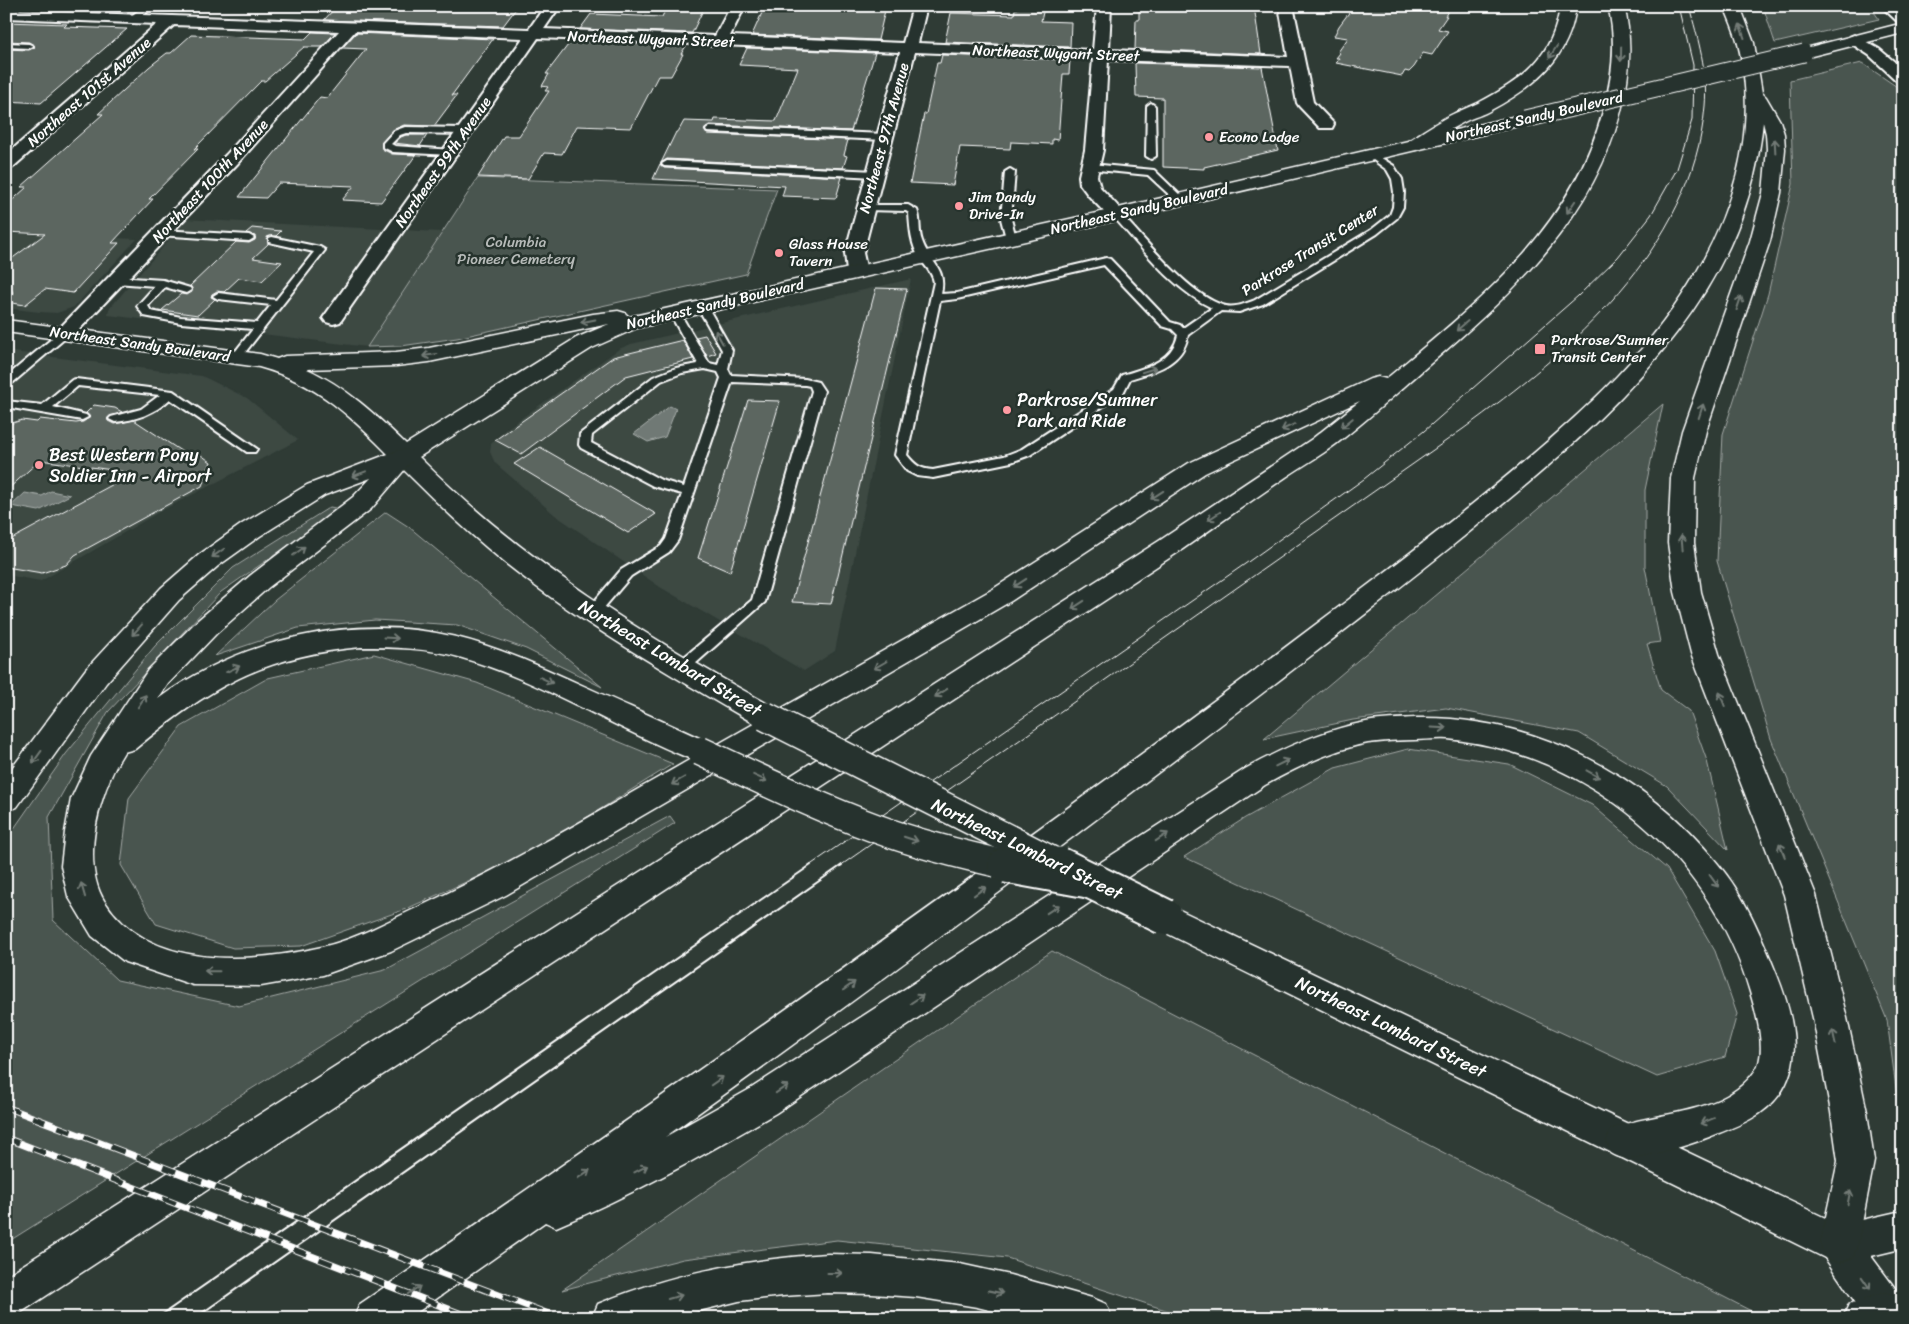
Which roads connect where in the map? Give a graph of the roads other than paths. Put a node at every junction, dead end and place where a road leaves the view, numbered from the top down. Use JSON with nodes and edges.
{"nodes":[{"id":1,"x":15,"y":6,"type":"edge"},
{"id":2,"x":149,"y":6,"type":"edge"},
{"id":3,"x":553,"y":6,"type":"edge"},
{"id":4,"x":738,"y":6,"type":"edge"},
{"id":5,"x":920,"y":6,"type":"edge"},
{"id":6,"x":1104,"y":6,"type":"edge"},
{"id":7,"x":1286,"y":6,"type":"edge"},
{"id":8,"x":1568,"y":6,"type":"edge"},
{"id":9,"x":1616,"y":6,"type":"edge"},
{"id":10,"x":1732,"y":6,"type":"edge"},
{"id":11,"x":1888,"y":6,"type":"edge"},
{"id":12,"x":6,"y":10,"type":"edge"},
{"id":13,"x":6,"y":14,"type":"edge"},
{"id":14,"x":133,"y":19,"type":"junction"},
{"id":15,"x":1903,"y":19,"type":"edge"},
{"id":16,"x":171,"y":20,"type":"junction"},
{"id":17,"x":351,"y":27,"type":"junction"},
{"id":18,"x":1903,"y":28,"type":"edge"},
{"id":19,"x":533,"y":35,"type":"junction"},
{"id":20,"x":1854,"y":40,"type":"junction"},
{"id":21,"x":720,"y":42,"type":"junction"},
{"id":22,"x":6,"y":45,"type":"edge"},
{"id":23,"x":29,"y":46,"type":"dead end"},
{"id":24,"x":909,"y":48,"type":"junction"},
{"id":25,"x":1099,"y":55,"type":"junction"},
{"id":26,"x":1296,"y":62,"type":"junction"},
{"id":27,"x":1903,"y":78,"type":"edge"},
{"id":28,"x":1755,"y":92,"type":"junction"},
{"id":29,"x":1151,"y":106,"type":"dead end"},
{"id":30,"x":1326,"y":124,"type":"dead end"},
{"id":31,"x":710,"y":130,"type":"dead end"},
{"id":32,"x":464,"y":131,"type":"junction"},
{"id":33,"x":885,"y":137,"type":"junction"},
{"id":34,"x":1414,"y":145,"type":"junction"},
{"id":35,"x":450,"y":152,"type":"junction"},
{"id":36,"x":1372,"y":155,"type":"junction"},
{"id":37,"x":6,"y":164,"type":"edge"},
{"id":38,"x":668,"y":164,"type":"dead end"},
{"id":39,"x":1151,"y":165,"type":"junction"},
{"id":40,"x":1090,"y":167,"type":"junction"},
{"id":41,"x":1010,"y":172,"type":"dead end"},
{"id":42,"x":875,"y":174,"type":"junction"},
{"id":43,"x":1179,"y":199,"type":"junction"},
{"id":44,"x":866,"y":207,"type":"junction"},
{"id":45,"x":1116,"y":214,"type":"junction"},
{"id":46,"x":161,"y":233,"type":"junction"},
{"id":47,"x":249,"y":238,"type":"dead end"},
{"id":48,"x":1011,"y":238,"type":"junction"},
{"id":49,"x":272,"y":240,"type":"dead end"},
{"id":50,"x":924,"y":257,"type":"junction"},
{"id":51,"x":857,"y":271,"type":"junction"},
{"id":52,"x":116,"y":280,"type":"junction"},
{"id":53,"x":162,"y":283,"type":"junction"},
{"id":54,"x":186,"y":290,"type":"dead end"},
{"id":55,"x":218,"y":296,"type":"dead end"},
{"id":56,"x":935,"y":298,"type":"junction"},
{"id":57,"x":278,"y":304,"type":"junction"},
{"id":58,"x":702,"y":306,"type":"junction"},
{"id":59,"x":1219,"y":308,"type":"junction"},
{"id":60,"x":664,"y":314,"type":"junction"},
{"id":61,"x":333,"y":318,"type":"dead end"},
{"id":62,"x":6,"y":326,"type":"edge"},
{"id":63,"x":260,"y":326,"type":"junction"},
{"id":64,"x":65,"y":334,"type":"junction"},
{"id":65,"x":1183,"y":334,"type":"junction"},
{"id":66,"x":236,"y":357,"type":"junction"},
{"id":67,"x":274,"y":364,"type":"junction"},
{"id":68,"x":705,"y":366,"type":"junction"},
{"id":69,"x":1411,"y":369,"type":"junction"},
{"id":70,"x":724,"y":374,"type":"junction"},
{"id":71,"x":6,"y":383,"type":"edge"},
{"id":72,"x":168,"y":393,"type":"junction"},
{"id":73,"x":6,"y":404,"type":"edge"},
{"id":74,"x":44,"y":409,"type":"junction"},
{"id":75,"x":82,"y":417,"type":"dead end"},
{"id":76,"x":115,"y":419,"type":"dead end"},
{"id":77,"x":251,"y":449,"type":"dead end"},
{"id":78,"x":404,"y":456,"type":"junction"},
{"id":79,"x":689,"y":492,"type":"junction"},
{"id":80,"x":592,"y":613,"type":"junction"},
{"id":81,"x":681,"y":668,"type":"junction"},
{"id":82,"x":106,"y":756,"type":"junction"},
{"id":83,"x":6,"y":799,"type":"edge"},
{"id":84,"x":1094,"y":881,"type":"junction"},
{"id":85,"x":1624,"y":1140,"type":"junction"},
{"id":86,"x":500,"y":1231,"type":"junction"},
{"id":87,"x":1903,"y":1234,"type":"edge"},
{"id":88,"x":1839,"y":1244,"type":"junction"},
{"id":89,"x":6,"y":1299,"type":"edge"},
{"id":90,"x":1882,"y":1316,"type":"edge"},
{"id":91,"x":374,"y":1318,"type":"edge"},
{"id":92,"x":612,"y":1318,"type":"edge"},
{"id":93,"x":1092,"y":1318,"type":"edge"}],
"edges":[{"from":1,"to":12,"type":"main road"},
{"from":2,"to":14,"type":"lane"},
{"from":3,"to":19,"type":"street","name":"Northeast 99th Avenue"},
{"from":4,"to":21,"type":"street"},
{"from":5,"to":24,"type":"street","name":"Northeast 97th Avenue"},
{"from":6,"to":25,"type":"street"},
{"from":7,"to":26,"type":"street"},
{"from":8,"to":34,"type":"main road","one_way":true},
{"from":9,"to":69,"type":"main road","one_way":true},
{"from":28,"to":10,"type":"main road","one_way":true},
{"from":11,"to":15,"type":"street"},
{"from":13,"to":14,"type":"street","name":"Northeast Wygant Street"},
{"from":14,"to":16,"type":"street","name":"Northeast Wygant Street"},
{"from":16,"to":17,"type":"street","name":"Northeast Wygant Street"},
{"from":16,"to":37,"type":"street","name":"Northeast 101st Avenue"},
{"from":17,"to":19,"type":"street","name":"Northeast Wygant Street"},
{"from":17,"to":46,"type":"street","name":"Northeast 100th Avenue"},
{"from":18,"to":20,"type":"main road","name":"Northeast Sandy Boulevard"},
{"from":19,"to":21,"type":"street","name":"Northeast Wygant Street"},
{"from":19,"to":32,"type":"street","name":"Northeast 99th Avenue"},
{"from":20,"to":27,"type":"street"},
{"from":20,"to":34,"type":"main road","name":"Northeast Sandy Boulevard","bridge":true},
{"from":21,"to":24,"type":"street","name":"Northeast Wygant Street"},
{"from":22,"to":23,"type":"lane"},
{"from":24,"to":25,"type":"street","name":"Northeast Wygant Street"},
{"from":24,"to":33,"type":"street","name":"Northeast 97th Avenue"},
{"from":25,"to":26,"type":"street","name":"Northeast Wygant Street"},
{"from":25,"to":40,"type":"street"},
{"from":26,"to":30,"type":"street"},
{"from":86,"to":28,"type":"main road","one_way":true},
{"from":88,"to":28,"type":"main road","one_way":true},
{"from":29,"to":39,"type":"lane"},
{"from":31,"to":33,"type":"lane"},
{"from":32,"to":35,"type":"street","name":"Northeast 99th Avenue"},
{"from":32,"to":35,"type":"lane"},
{"from":33,"to":42,"type":"street","name":"Northeast 97th Avenue"},
{"from":34,"to":36,"type":"main road","name":"Northeast Sandy Boulevard"},
{"from":35,"to":61,"type":"street","name":"Northeast 99th Avenue"},
{"from":36,"to":43,"type":"main road","name":"Northeast Sandy Boulevard"},
{"from":36,"to":59,"type":"lane","name":"Parkrose Transit Center"},
{"from":38,"to":42,"type":"lane"},
{"from":39,"to":40,"type":"lane"},
{"from":39,"to":43,"type":"lane"},
{"from":40,"to":45,"type":"street"},
{"from":41,"to":48,"type":"lane"},
{"from":42,"to":44,"type":"street","name":"Northeast 97th Avenue"},
{"from":43,"to":45,"type":"main road","name":"Northeast Sandy Boulevard"},
{"from":44,"to":50,"type":"lane"},
{"from":44,"to":51,"type":"street","name":"Northeast 97th Avenue"},
{"from":45,"to":48,"type":"main road","name":"Northeast Sandy Boulevard"},
{"from":45,"to":59,"type":"lane","name":"Parkrose Transit Center"},
{"from":46,"to":47,"type":"lane"},
{"from":46,"to":52,"type":"street","name":"Northeast 100th Avenue"},
{"from":48,"to":50,"type":"main road","name":"Northeast Sandy Boulevard"},
{"from":49,"to":57,"type":"lane"},
{"from":50,"to":51,"type":"main road","name":"Northeast Sandy Boulevard"},
{"from":50,"to":56,"type":"lane"},
{"from":51,"to":58,"type":"main road","name":"Northeast Sandy Boulevard"},
{"from":52,"to":53,"type":"lane"},
{"from":52,"to":64,"type":"street","name":"Northeast 100th Avenue"},
{"from":53,"to":54,"type":"lane"},
{"from":53,"to":63,"type":"lane"},
{"from":55,"to":57,"type":"lane"},
{"from":56,"to":65,"type":"lane"},
{"from":56,"to":65,"type":"lane","one_way":true},
{"from":57,"to":63,"type":"lane"},
{"from":58,"to":60,"type":"main road","name":"Northeast Sandy Boulevard"},
{"from":70,"to":58,"type":"lane","one_way":true},
{"from":59,"to":65,"type":"lane"},
{"from":60,"to":67,"type":"main road","one_way":true},
{"from":60,"to":68,"type":"lane"},
{"from":60,"to":78,"type":"main road","name":"Northeast Sandy Boulevard"},
{"from":62,"to":64,"type":"main road","name":"Northeast Sandy Boulevard"},
{"from":63,"to":66,"type":"lane"},
{"from":64,"to":66,"type":"main road","name":"Northeast Sandy Boulevard"},
{"from":64,"to":71,"type":"lane"},
{"from":66,"to":67,"type":"main road","name":"Northeast Sandy Boulevard"},
{"from":67,"to":78,"type":"main road","name":"Northeast Lombard Street"},
{"from":68,"to":70,"type":"lane"},
{"from":68,"to":79,"type":"lane"},
{"from":69,"to":82,"type":"main road","one_way":true},
{"from":69,"to":89,"type":"main road","one_way":true},
{"from":70,"to":79,"type":"lane"},
{"from":70,"to":81,"type":"lane"},
{"from":72,"to":74,"type":"lane"},
{"from":72,"to":76,"type":"lane"},
{"from":72,"to":77,"type":"lane"},
{"from":73,"to":74,"type":"lane"},
{"from":74,"to":75,"type":"lane"},
{"from":78,"to":80,"type":"main road","name":"Northeast Lombard Street"},
{"from":82,"to":78,"type":"main road","one_way":true},
{"from":78,"to":83,"type":"main road","one_way":true},
{"from":79,"to":80,"type":"lane"},
{"from":80,"to":81,"type":"main road","name":"Northeast Lombard Street"},
{"from":81,"to":84,"type":"main road","name":"Northeast Lombard Street","bridge":true},
{"from":82,"to":84,"type":"main road","one_way":true,"bridge":true},
{"from":84,"to":85,"type":"main road","name":"Northeast Lombard Street","bridge":true},
{"from":86,"to":85,"type":"main road","one_way":true},
{"from":85,"to":88,"type":"main road","name":"Northeast Lombard Street"},
{"from":91,"to":86,"type":"main road","one_way":true},
{"from":87,"to":88,"type":"main road"},
{"from":88,"to":90,"type":"main road","name":"Northeast Lombard Street","one_way":true},
{"from":92,"to":93,"type":"main road","one_way":true}]}
